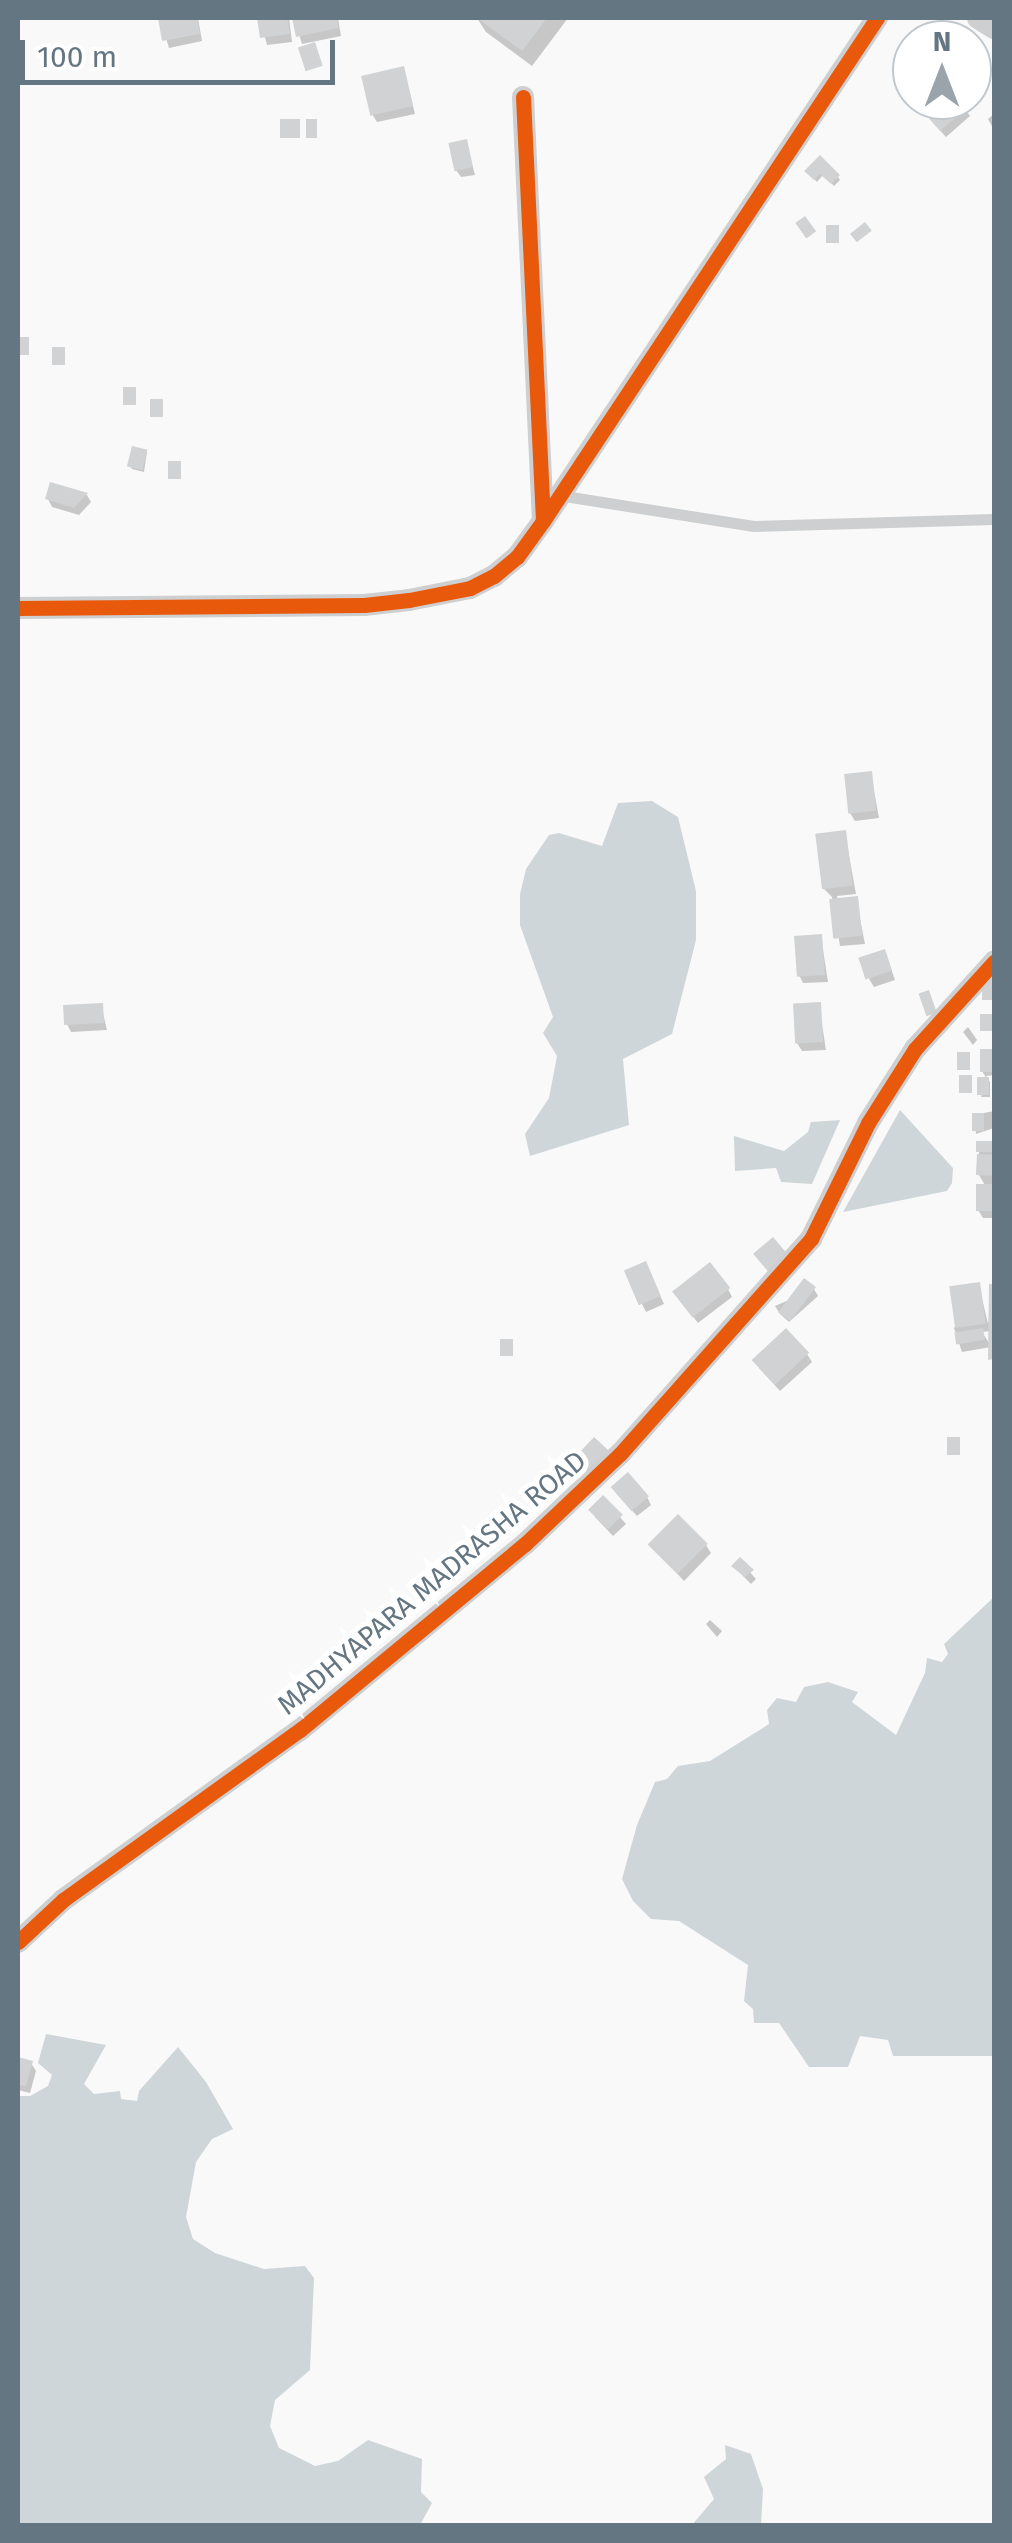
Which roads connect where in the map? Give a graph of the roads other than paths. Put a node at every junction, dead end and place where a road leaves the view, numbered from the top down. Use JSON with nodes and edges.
{"nodes":[{"id":1,"x":877,"y":18,"type":"edge"},
{"id":2,"x":978,"y":18,"type":"edge"},
{"id":3,"x":994,"y":28,"type":"edge"},
{"id":4,"x":522,"y":96,"type":"dead end"},
{"id":5,"x":558,"y":495,"type":"junction"},
{"id":6,"x":994,"y":520,"type":"edge"},
{"id":7,"x":543,"y":521,"type":"junction"},
{"id":8,"x":18,"y":608,"type":"edge"},
{"id":9,"x":994,"y":962,"type":"edge"},
{"id":10,"x":18,"y":1942,"type":"edge"}],
"edges":[{"from":1,"to":5,"type":"street"},
{"from":2,"to":3,"type":"street"},
{"from":4,"to":7,"type":"street"},
{"from":5,"to":6,"type":"lane"},
{"from":5,"to":7,"type":"street"},
{"from":7,"to":8,"type":"street"},
{"from":9,"to":10,"type":"street","name":"MADHYAPARA MADRASHA ROAD"}]}
